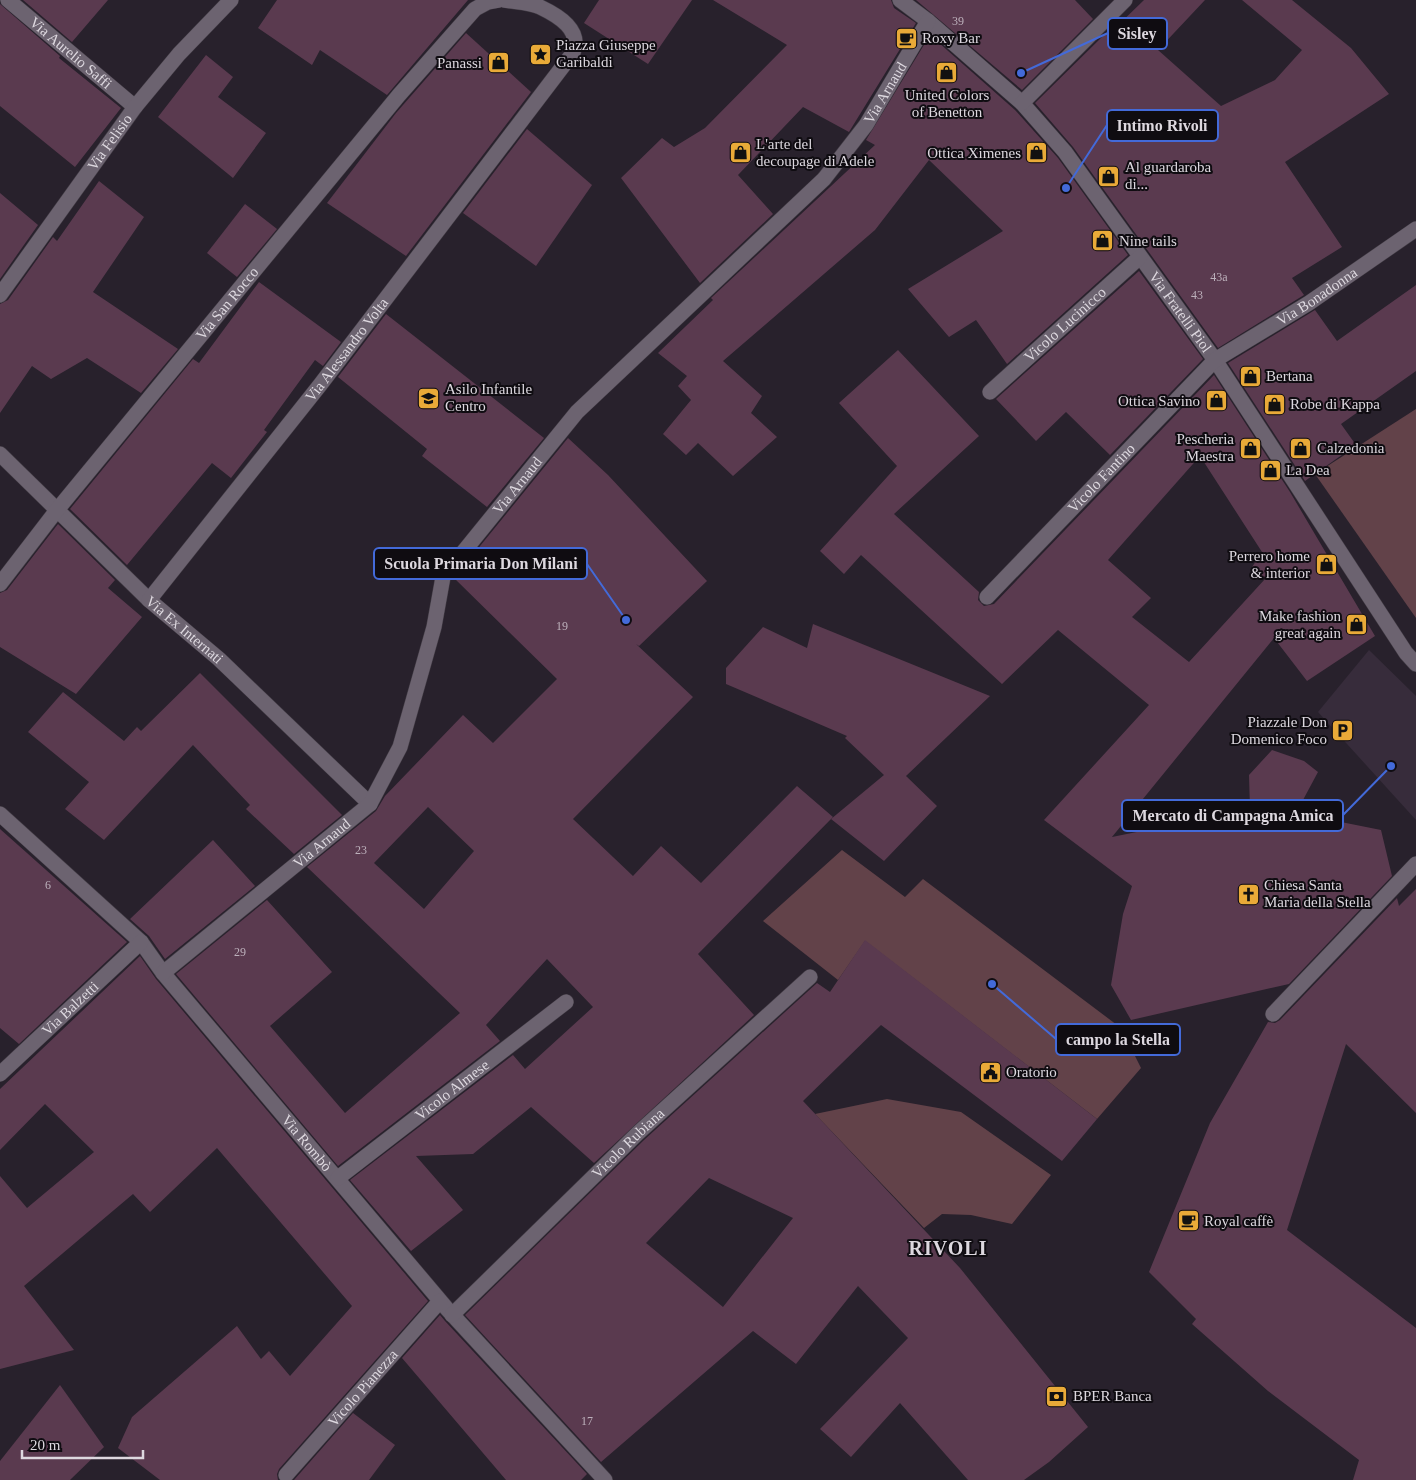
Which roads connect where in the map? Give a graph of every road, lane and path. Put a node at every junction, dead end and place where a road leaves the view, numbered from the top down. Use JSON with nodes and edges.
{"nodes":[{"id":1,"x":8,"y":0,"type":"edge"},
{"id":2,"x":231,"y":0,"type":"edge"},
{"id":3,"x":499,"y":0,"type":"edge"},
{"id":4,"x":504,"y":0,"type":"edge"},
{"id":5,"x":900,"y":0,"type":"edge"},
{"id":6,"x":1126,"y":0,"type":"edge"},
{"id":7,"x":541,"y":3,"type":"edge"},
{"id":8,"x":928,"y":21,"type":"junction"},
{"id":9,"x":1022,"y":103,"type":"junction"},
{"id":10,"x":135,"y":107,"type":"junction"},
{"id":11,"x":1416,"y":229,"type":"edge"},
{"id":12,"x":1140,"y":256,"type":"junction"},
{"id":13,"x":0,"y":295,"type":"edge"},
{"id":14,"x":1215,"y":360,"type":"junction"},
{"id":15,"x":990,"y":392,"type":"dead end"},
{"id":16,"x":0,"y":454,"type":"edge"},
{"id":17,"x":57,"y":510,"type":"junction"},
{"id":18,"x":0,"y":584,"type":"edge"},
{"id":19,"x":987,"y":597,"type":"dead end"},
{"id":20,"x":149,"y":600,"type":"junction"},
{"id":21,"x":1411,"y":659,"type":"edge"},
{"id":22,"x":370,"y":804,"type":"junction"},
{"id":23,"x":0,"y":814,"type":"edge"},
{"id":24,"x":1416,"y":864,"type":"edge"},
{"id":25,"x":141,"y":942,"type":"junction"},
{"id":26,"x":163,"y":973,"type":"junction"},
{"id":27,"x":810,"y":977,"type":"dead end"},
{"id":28,"x":566,"y":1002,"type":"dead end"},
{"id":29,"x":1273,"y":1014,"type":"dead end"},
{"id":30,"x":0,"y":1074,"type":"edge"},
{"id":31,"x":338,"y":1178,"type":"junction"},
{"id":32,"x":440,"y":1301,"type":"junction"},
{"id":33,"x":452,"y":1315,"type":"junction"},
{"id":34,"x":286,"y":1475,"type":"dead end"},
{"id":35,"x":605,"y":1480,"type":"edge"}],
"edges":[{"from":1,"to":10,"type":"street","name":"Via Aurelio Saffi"},
{"from":2,"to":10,"type":"street","name":"Via Felisio"},
{"from":3,"to":17,"type":"street","name":"Via San Rocco"},
{"from":4,"to":7,"type":"street"},
{"from":5,"to":8,"type":"street","name":"Via Fratelli Piol"},
{"from":6,"to":9,"type":"street"},
{"from":7,"to":20,"type":"street","name":"Via Alessandro Volta"},
{"from":8,"to":9,"type":"street","name":"Via Fratelli Piol"},
{"from":8,"to":22,"type":"street","name":"Via Arnaud"},
{"from":9,"to":12,"type":"street","name":"Via Fratelli Piol"},
{"from":10,"to":13,"type":"street","name":"Via Felisio"},
{"from":11,"to":14,"type":"street","name":"Via Bonadonna"},
{"from":12,"to":14,"type":"street","name":"Via Fratelli Piol"},
{"from":12,"to":15,"type":"street","name":"Vicolo Lucinicco"},
{"from":14,"to":19,"type":"street","name":"Vicolo Fantino"},
{"from":14,"to":21,"type":"street","name":"Via Fratelli Piol"},
{"from":16,"to":17,"type":"street","name":"Via Ex Internati"},
{"from":17,"to":18,"type":"street","name":"Via San Rocco"},
{"from":17,"to":20,"type":"street","name":"Via Ex Internati"},
{"from":20,"to":22,"type":"street","name":"Via Ex Internati"},
{"from":22,"to":26,"type":"street","name":"Via Arnaud"},
{"from":23,"to":25,"type":"street","name":"Via Rombò"},
{"from":24,"to":29,"type":"street"},
{"from":25,"to":26,"type":"street","name":"Via Rombò"},
{"from":25,"to":30,"type":"street","name":"Via Balzetti"},
{"from":26,"to":31,"type":"street","name":"Via Rombò"},
{"from":27,"to":33,"type":"street","name":"Vicolo Rubiana"},
{"from":28,"to":31,"type":"street","name":"Vicolo Almese"},
{"from":31,"to":32,"type":"street","name":"Via Rombò"},
{"from":32,"to":33,"type":"street","name":"Via Rombò"},
{"from":32,"to":34,"type":"street","name":"Vicolo Pianezza"},
{"from":33,"to":35,"type":"street","name":"Via Rombò"}]}
